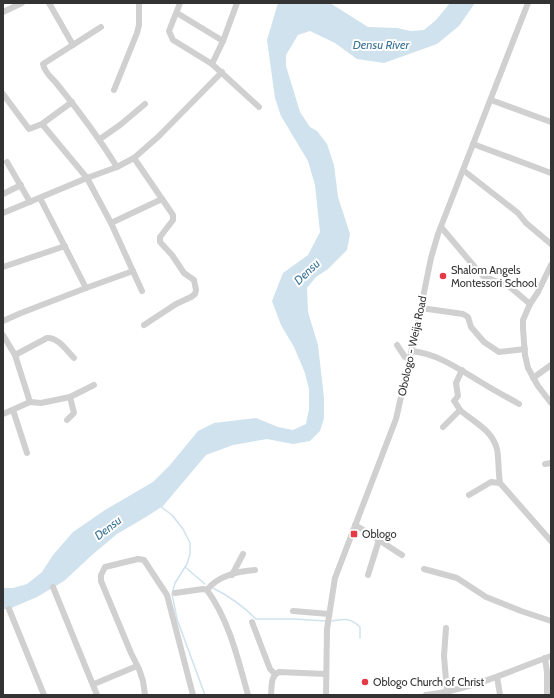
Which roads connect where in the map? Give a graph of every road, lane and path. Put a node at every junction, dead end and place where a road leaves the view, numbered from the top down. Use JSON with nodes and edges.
{"nodes":[{"id":1,"x":22,"y":3,"type":"edge"},
{"id":2,"x":49,"y":3,"type":"edge"},
{"id":3,"x":139,"y":3,"type":"edge"},
{"id":4,"x":180,"y":3,"type":"edge"},
{"id":5,"x":237,"y":3,"type":"edge"},
{"id":6,"x":528,"y":3,"type":"edge"},
{"id":7,"x":4,"y":9,"type":"edge"},
{"id":8,"x":177,"y":13,"type":"junction"},
{"id":9,"x":101,"y":27,"type":"dead end"},
{"id":10,"x":224,"y":41,"type":"junction"},
{"id":11,"x":73,"y":45,"type":"junction"},
{"id":12,"x":212,"y":64,"type":"junction"},
{"id":13,"x":222,"y":72,"type":"junction"},
{"id":14,"x":114,"y":90,"type":"dead end"},
{"id":15,"x":3,"y":94,"type":"edge"},
{"id":16,"x":491,"y":100,"type":"junction"},
{"id":17,"x":72,"y":102,"type":"junction"},
{"id":18,"x":145,"y":104,"type":"dead end"},
{"id":19,"x":259,"y":107,"type":"dead end"},
{"id":20,"x":551,"y":122,"type":"edge"},
{"id":21,"x":42,"y":124,"type":"junction"},
{"id":22,"x":100,"y":139,"type":"junction"},
{"id":23,"x":473,"y":144,"type":"junction"},
{"id":24,"x":134,"y":158,"type":"junction"},
{"id":25,"x":8,"y":162,"type":"dead end"},
{"id":26,"x":117,"y":167,"type":"junction"},
{"id":27,"x":463,"y":170,"type":"junction"},
{"id":28,"x":551,"y":173,"type":"edge"},
{"id":29,"x":87,"y":178,"type":"junction"},
{"id":30,"x":21,"y":185,"type":"junction"},
{"id":31,"x":3,"y":194,"type":"edge"},
{"id":32,"x":40,"y":198,"type":"junction"},
{"id":33,"x":162,"y":199,"type":"junction"},
{"id":34,"x":30,"y":202,"type":"junction"},
{"id":35,"x":3,"y":213,"type":"edge"},
{"id":36,"x":111,"y":223,"type":"junction"},
{"id":37,"x":441,"y":227,"type":"junction"},
{"id":38,"x":551,"y":244,"type":"edge"},
{"id":39,"x":65,"y":246,"type":"junction"},
{"id":40,"x":551,"y":266,"type":"edge"},
{"id":41,"x":3,"y":267,"type":"edge"},
{"id":42,"x":133,"y":271,"type":"junction"},
{"id":43,"x":86,"y":288,"type":"junction"},
{"id":44,"x":142,"y":291,"type":"dead end"},
{"id":45,"x":530,"y":304,"type":"junction"},
{"id":46,"x":421,"y":308,"type":"junction"},
{"id":47,"x":3,"y":321,"type":"edge"},
{"id":48,"x":144,"y":325,"type":"dead end"},
{"id":49,"x":3,"y":335,"type":"edge"},
{"id":50,"x":397,"y":345,"type":"dead end"},
{"id":51,"x":6,"y":346,"type":"edge"},
{"id":52,"x":525,"y":349,"type":"junction"},
{"id":53,"x":412,"y":351,"type":"junction"},
{"id":54,"x":15,"y":355,"type":"junction"},
{"id":55,"x":74,"y":358,"type":"dead end"},
{"id":56,"x":410,"y":360,"type":"junction"},
{"id":57,"x":551,"y":365,"type":"edge"},
{"id":58,"x":462,"y":370,"type":"junction"},
{"id":59,"x":533,"y":378,"type":"junction"},
{"id":60,"x":94,"y":385,"type":"dead end"},
{"id":61,"x":70,"y":397,"type":"junction"},
{"id":62,"x":30,"y":402,"type":"junction"},
{"id":63,"x":551,"y":403,"type":"edge"},
{"id":64,"x":519,"y":404,"type":"dead end"},
{"id":65,"x":13,"y":410,"type":"junction"},
{"id":66,"x":460,"y":410,"type":"junction"},
{"id":67,"x":3,"y":414,"type":"edge"},
{"id":68,"x":67,"y":420,"type":"dead end"},
{"id":69,"x":443,"y":428,"type":"dead end"},
{"id":70,"x":27,"y":453,"type":"dead end"},
{"id":71,"x":500,"y":482,"type":"junction"},
{"id":72,"x":469,"y":495,"type":"dead end"},
{"id":73,"x":355,"y":525,"type":"junction"},
{"id":74,"x":379,"y":540,"type":"junction"},
{"id":75,"x":551,"y":540,"type":"edge"},
{"id":76,"x":243,"y":554,"type":"dead end"},
{"id":77,"x":402,"y":555,"type":"dead end"},
{"id":78,"x":424,"y":568,"type":"dead end"},
{"id":79,"x":255,"y":570,"type":"dead end"},
{"id":80,"x":232,"y":575,"type":"junction"},
{"id":81,"x":368,"y":575,"type":"dead end"},
{"id":82,"x":53,"y":587,"type":"dead end"},
{"id":83,"x":207,"y":590,"type":"junction"},
{"id":84,"x":176,"y":593,"type":"dead end"},
{"id":85,"x":9,"y":609,"type":"dead end"},
{"id":86,"x":293,"y":611,"type":"dead end"},
{"id":87,"x":329,"y":614,"type":"junction"},
{"id":88,"x":252,"y":622,"type":"dead end"},
{"id":89,"x":551,"y":622,"type":"edge"},
{"id":90,"x":446,"y":628,"type":"dead end"},
{"id":91,"x":548,"y":657,"type":"edge"},
{"id":92,"x":137,"y":666,"type":"junction"},
{"id":93,"x":275,"y":674,"type":"junction"},
{"id":94,"x":326,"y":674,"type":"junction"},
{"id":95,"x":497,"y":677,"type":"junction"},
{"id":96,"x":94,"y":684,"type":"junction"},
{"id":97,"x":447,"y":692,"type":"junction"},
{"id":98,"x":44,"y":695,"type":"edge"},
{"id":99,"x":97,"y":695,"type":"edge"},
{"id":100,"x":145,"y":695,"type":"edge"},
{"id":101,"x":193,"y":695,"type":"edge"},
{"id":102,"x":248,"y":695,"type":"edge"},
{"id":103,"x":271,"y":695,"type":"edge"},
{"id":104,"x":326,"y":695,"type":"edge"},
{"id":105,"x":426,"y":695,"type":"edge"},
{"id":106,"x":500,"y":695,"type":"edge"},
{"id":107,"x":547,"y":695,"type":"edge"}],
"edges":[{"from":1,"to":7,"type":"street"},
{"from":2,"to":11,"type":"street"},
{"from":3,"to":14,"type":"street"},
{"from":4,"to":8,"type":"street"},
{"from":5,"to":10,"type":"street"},
{"from":6,"to":16,"type":"street","name":"Obologo - Weija Road"},
{"from":8,"to":10,"type":"street"},
{"from":8,"to":12,"type":"street"},
{"from":9,"to":11,"type":"street"},
{"from":10,"to":12,"type":"street"},
{"from":11,"to":17,"type":"street"},
{"from":12,"to":13,"type":"street"},
{"from":13,"to":19,"type":"street"},
{"from":13,"to":24,"type":"street"},
{"from":15,"to":21,"type":"street"},
{"from":16,"to":20,"type":"street"},
{"from":16,"to":23,"type":"street","name":"Obologo - Weija Road"},
{"from":17,"to":21,"type":"street"},
{"from":17,"to":22,"type":"street"},
{"from":18,"to":22,"type":"street"},
{"from":21,"to":29,"type":"street"},
{"from":22,"to":26,"type":"street"},
{"from":23,"to":27,"type":"street","name":"Obologo - Weija Road"},
{"from":23,"to":28,"type":"street"},
{"from":24,"to":26,"type":"street"},
{"from":24,"to":33,"type":"street"},
{"from":25,"to":30,"type":"street"},
{"from":26,"to":29,"type":"street"},
{"from":27,"to":37,"type":"street","name":"Obologo - Weija Road"},
{"from":27,"to":38,"type":"street"},
{"from":29,"to":32,"type":"street"},
{"from":29,"to":36,"type":"street"},
{"from":30,"to":31,"type":"street"},
{"from":30,"to":34,"type":"street"},
{"from":32,"to":34,"type":"street"},
{"from":32,"to":39,"type":"street"},
{"from":33,"to":36,"type":"street"},
{"from":33,"to":48,"type":"street"},
{"from":34,"to":35,"type":"street"},
{"from":36,"to":42,"type":"street"},
{"from":37,"to":45,"type":"street"},
{"from":37,"to":46,"type":"street","name":"Obologo - Weija Road"},
{"from":39,"to":41,"type":"street"},
{"from":39,"to":43,"type":"street"},
{"from":40,"to":45,"type":"street"},
{"from":42,"to":43,"type":"street"},
{"from":42,"to":44,"type":"street"},
{"from":43,"to":47,"type":"street"},
{"from":45,"to":52,"type":"street"},
{"from":46,"to":52,"type":"street"},
{"from":46,"to":53,"type":"street","name":"Obologo - Weija Road"},
{"from":49,"to":51,"type":"street"},
{"from":50,"to":56,"type":"street"},
{"from":51,"to":54,"type":"street"},
{"from":52,"to":59,"type":"street"},
{"from":53,"to":56,"type":"street","name":"Obologo - Weija Road"},
{"from":53,"to":58,"type":"street"},
{"from":54,"to":55,"type":"street"},
{"from":54,"to":62,"type":"street"},
{"from":56,"to":73,"type":"street","name":"Obologo - Weija Road"},
{"from":57,"to":59,"type":"street"},
{"from":58,"to":64,"type":"street"},
{"from":58,"to":66,"type":"street"},
{"from":59,"to":63,"type":"street"},
{"from":60,"to":61,"type":"street"},
{"from":61,"to":62,"type":"street"},
{"from":61,"to":68,"type":"street"},
{"from":62,"to":65,"type":"street"},
{"from":65,"to":67,"type":"street"},
{"from":65,"to":70,"type":"street"},
{"from":66,"to":69,"type":"street"},
{"from":66,"to":71,"type":"street"},
{"from":71,"to":72,"type":"street"},
{"from":71,"to":75,"type":"street"},
{"from":73,"to":74,"type":"street"},
{"from":73,"to":87,"type":"street","name":"Obologo - Weija Road"},
{"from":74,"to":77,"type":"street"},
{"from":74,"to":81,"type":"street"},
{"from":76,"to":80,"type":"street"},
{"from":78,"to":89,"type":"street"},
{"from":79,"to":80,"type":"street"},
{"from":80,"to":83,"type":"street"},
{"from":82,"to":96,"type":"street"},
{"from":83,"to":84,"type":"street"},
{"from":83,"to":102,"type":"street"},
{"from":85,"to":98,"type":"street"},
{"from":86,"to":87,"type":"street"},
{"from":87,"to":94,"type":"street","name":"Obologo - Weija Road"},
{"from":88,"to":93,"type":"street"},
{"from":90,"to":97,"type":"street"},
{"from":91,"to":95,"type":"street"},
{"from":91,"to":107,"type":"street"},
{"from":92,"to":96,"type":"street"},
{"from":92,"to":100,"type":"street"},
{"from":92,"to":101,"type":"street"},
{"from":93,"to":94,"type":"street"},
{"from":93,"to":103,"type":"street"},
{"from":94,"to":104,"type":"street","name":"Obologo - Weija Road"},
{"from":95,"to":97,"type":"street"},
{"from":95,"to":106,"type":"street"},
{"from":96,"to":99,"type":"street"},
{"from":97,"to":105,"type":"street"}]}
